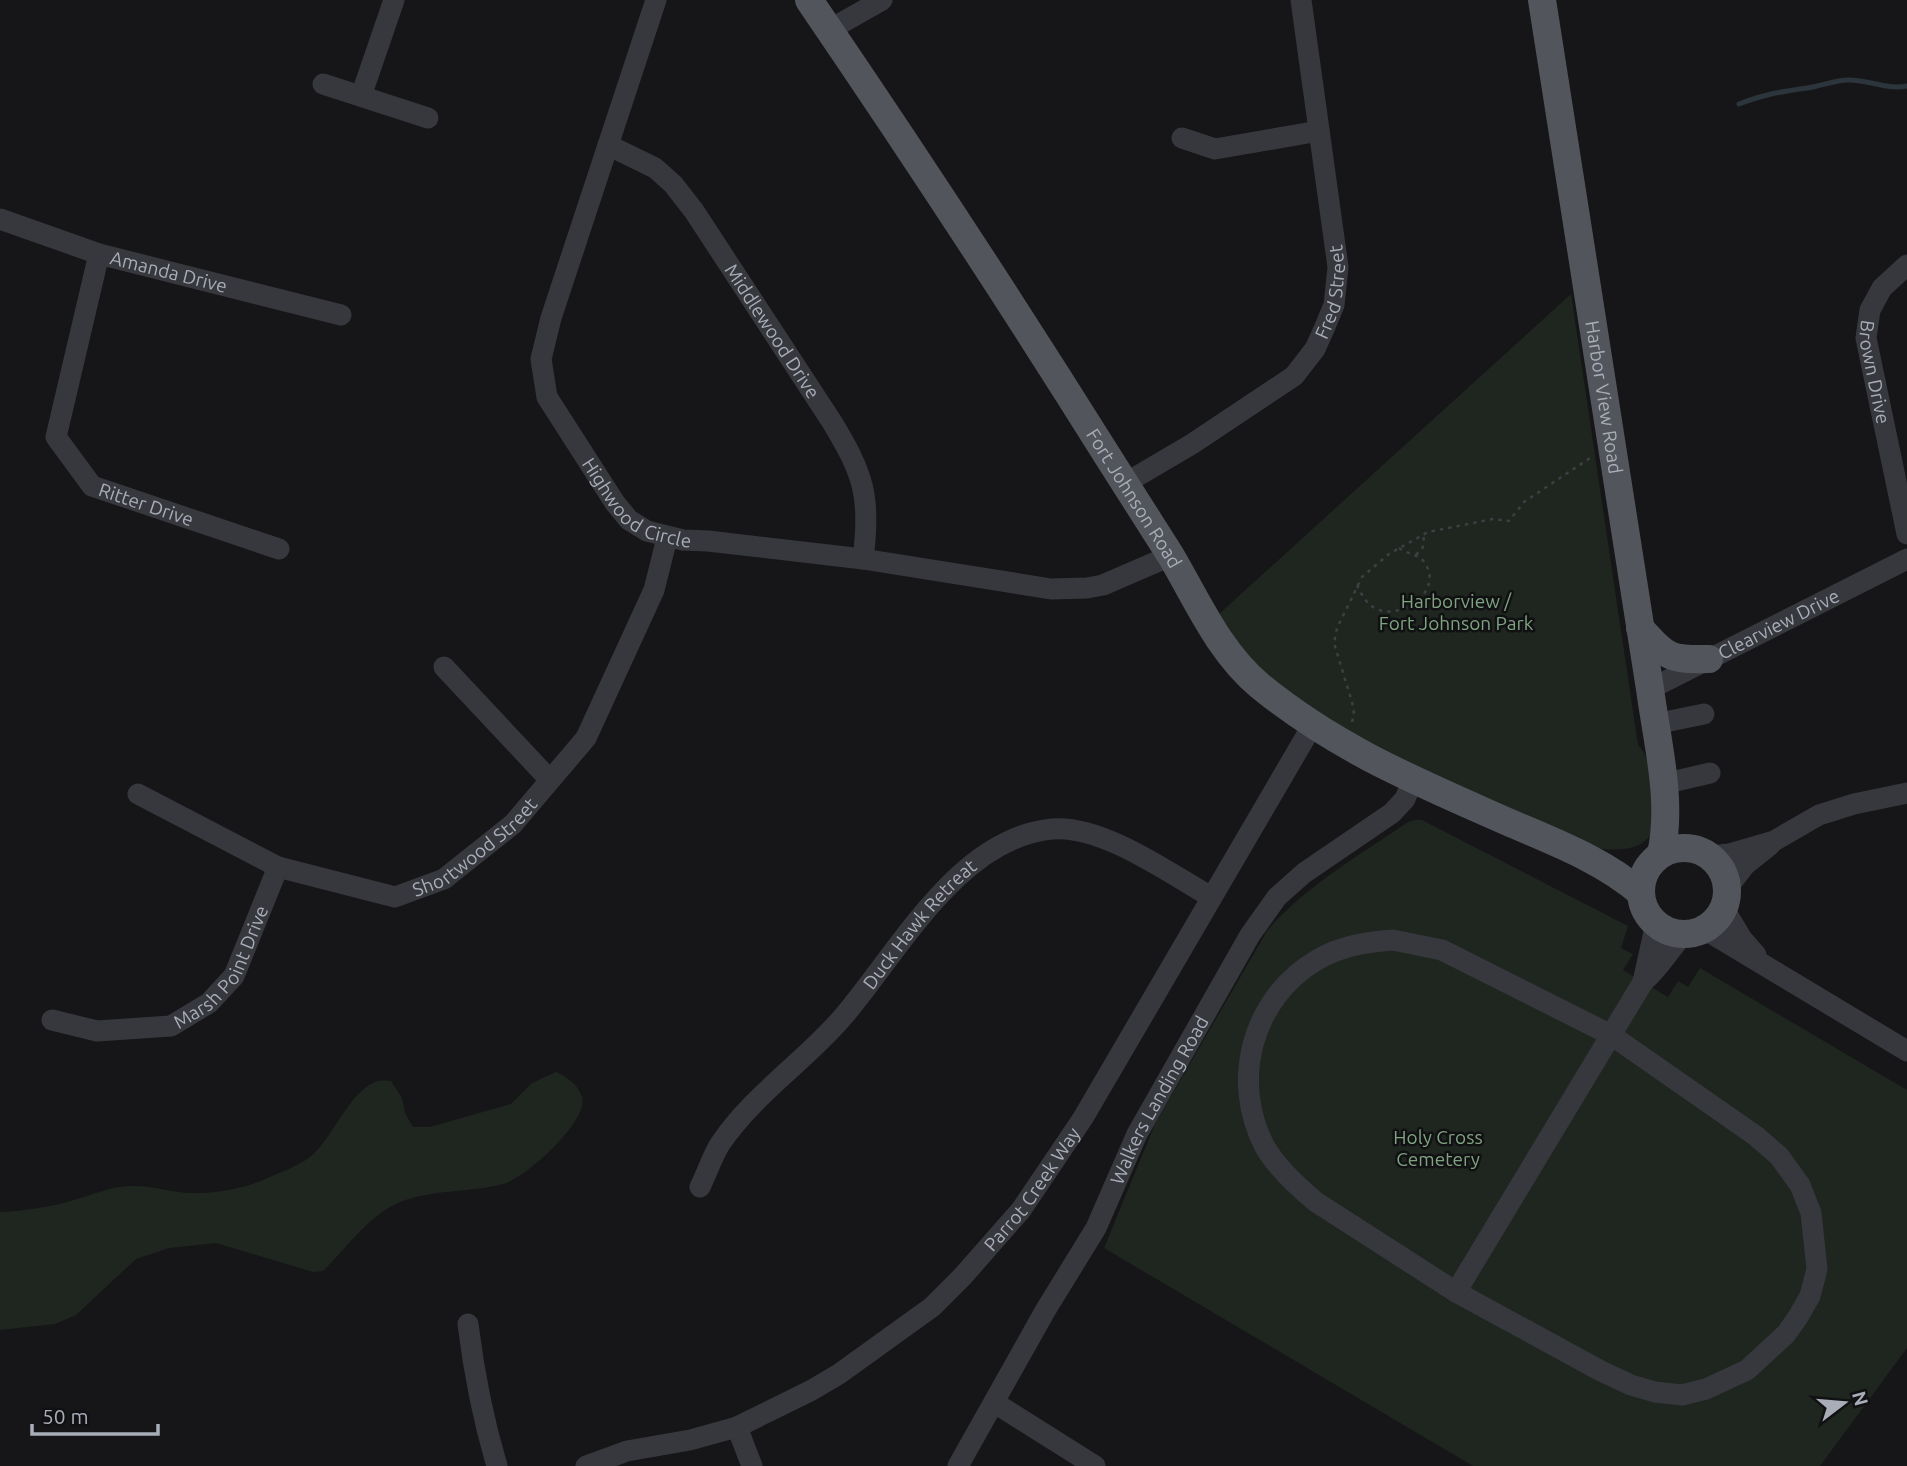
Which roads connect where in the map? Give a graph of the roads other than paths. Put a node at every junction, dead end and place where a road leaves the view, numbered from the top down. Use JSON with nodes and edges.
{"nodes":[{"id":1,"x":394,"y":0,"type":"edge"},
{"id":2,"x":656,"y":0,"type":"edge"},
{"id":3,"x":809,"y":0,"type":"edge"},
{"id":4,"x":882,"y":0,"type":"edge"},
{"id":5,"x":1301,"y":0,"type":"edge"},
{"id":6,"x":1542,"y":0,"type":"edge"},
{"id":7,"x":829,"y":30,"type":"junction"},
{"id":8,"x":323,"y":84,"type":"dead end"},
{"id":9,"x":361,"y":96,"type":"junction"},
{"id":10,"x":428,"y":118,"type":"dead end"},
{"id":11,"x":1319,"y":131,"type":"junction"},
{"id":12,"x":1182,"y":138,"type":"dead end"},
{"id":13,"x":608,"y":145,"type":"junction"},
{"id":14,"x":0,"y":219,"type":"edge"},
{"id":15,"x":99,"y":254,"type":"junction"},
{"id":16,"x":1907,"y":265,"type":"edge"},
{"id":17,"x":341,"y":315,"type":"dead end"},
{"id":18,"x":1124,"y":484,"type":"junction"},
{"id":19,"x":1907,"y":534,"type":"edge"},
{"id":20,"x":667,"y":538,"type":"junction"},
{"id":21,"x":279,"y":549,"type":"dead end"},
{"id":22,"x":1170,"y":556,"type":"junction"},
{"id":23,"x":863,"y":559,"type":"junction"},
{"id":24,"x":1907,"y":559,"type":"edge"},
{"id":25,"x":1640,"y":628,"type":"junction"},
{"id":26,"x":1709,"y":659,"type":"junction"},
{"id":27,"x":444,"y":667,"type":"dead end"},
{"id":28,"x":1650,"y":689,"type":"junction"},
{"id":29,"x":1704,"y":714,"type":"dead end"},
{"id":30,"x":1655,"y":723,"type":"junction"},
{"id":31,"x":1312,"y":726,"type":"junction"},
{"id":32,"x":1710,"y":773,"type":"dead end"},
{"id":33,"x":549,"y":779,"type":"junction"},
{"id":34,"x":1413,"y":779,"type":"junction"},
{"id":35,"x":1663,"y":790,"type":"junction"},
{"id":36,"x":1907,"y":793,"type":"edge"},
{"id":37,"x":138,"y":794,"type":"dead end"},
{"id":38,"x":1773,"y":841,"type":"junction"},
{"id":39,"x":1704,"y":853,"type":"junction"},
{"id":40,"x":1586,"y":857,"type":"junction"},
{"id":41,"x":1657,"y":857,"type":"junction"},
{"id":42,"x":278,"y":867,"type":"junction"},
{"id":43,"x":1641,"y":893,"type":"junction"},
{"id":44,"x":1211,"y":897,"type":"junction"},
{"id":45,"x":1726,"y":898,"type":"junction"},
{"id":46,"x":1656,"y":923,"type":"junction"},
{"id":47,"x":1694,"y":932,"type":"junction"},
{"id":48,"x":1770,"y":969,"type":"junction"},
{"id":49,"x":1643,"y":982,"type":"junction"},
{"id":50,"x":52,"y":1020,"type":"dead end"},
{"id":51,"x":1611,"y":1035,"type":"junction"},
{"id":52,"x":1907,"y":1051,"type":"edge"},
{"id":53,"x":701,"y":1187,"type":"dead end"},
{"id":54,"x":1456,"y":1292,"type":"junction"},
{"id":55,"x":468,"y":1324,"type":"dead end"},
{"id":56,"x":995,"y":1403,"type":"junction"},
{"id":57,"x":737,"y":1427,"type":"junction"},
{"id":58,"x":498,"y":1466,"type":"edge"},
{"id":59,"x":586,"y":1466,"type":"edge"},
{"id":60,"x":752,"y":1466,"type":"edge"},
{"id":61,"x":958,"y":1466,"type":"edge"},
{"id":62,"x":1095,"y":1466,"type":"edge"}],
"edges":[{"from":1,"to":9,"type":"street"},
{"from":2,"to":13,"type":"street","name":"Highwood Circle"},
{"from":3,"to":7,"type":"main road","name":"Fort Johnson Road"},
{"from":4,"to":7,"type":"street"},
{"from":5,"to":11,"type":"street","name":"Fred Street"},
{"from":6,"to":25,"type":"main road","name":"Harbor View Road"},
{"from":7,"to":18,"type":"main road","name":"Fort Johnson Road"},
{"from":8,"to":9,"type":"street"},
{"from":9,"to":10,"type":"street"},
{"from":11,"to":12,"type":"street"},
{"from":11,"to":18,"type":"street","name":"Fred Street"},
{"from":13,"to":20,"type":"street","name":"Highwood Circle"},
{"from":13,"to":23,"type":"street","name":"Middlewood Drive"},
{"from":14,"to":15,"type":"street","name":"Amanda Drive"},
{"from":15,"to":17,"type":"street","name":"Amanda Drive"},
{"from":15,"to":21,"type":"street","name":"Ritter Drive"},
{"from":16,"to":19,"type":"street","name":"Brown Drive"},
{"from":18,"to":22,"type":"main road","name":"Fort Johnson Road"},
{"from":20,"to":23,"type":"street","name":"Highwood Circle"},
{"from":20,"to":33,"type":"street","name":"Shortwood Street"},
{"from":22,"to":23,"type":"street","name":"Highwood Circle"},
{"from":22,"to":31,"type":"main road","name":"Fort Johnson Road"},
{"from":24,"to":26,"type":"street","name":"Clearview Drive"},
{"from":25,"to":26,"type":"main road"},
{"from":25,"to":28,"type":"main road","name":"Harbor View Road"},
{"from":26,"to":28,"type":"street","name":"Clearview Drive"},
{"from":27,"to":33,"type":"street"},
{"from":28,"to":30,"type":"main road","name":"Harbor View Road"},
{"from":29,"to":30,"type":"street"},
{"from":30,"to":35,"type":"main road","name":"Harbor View Road"},
{"from":31,"to":34,"type":"main road","name":"Fort Johnson Road"},
{"from":31,"to":44,"type":"street","name":"Parrot Creek Way"},
{"from":32,"to":35,"type":"street"},
{"from":33,"to":42,"type":"street","name":"Shortwood Street"},
{"from":34,"to":40,"type":"main road","name":"Fort Johnson Road"},
{"from":34,"to":56,"type":"street","name":"Walkers Landing Road"},
{"from":35,"to":39,"type":"main road","name":"Harbor View Road"},
{"from":35,"to":41,"type":"main road","name":"Harbor View Road"},
{"from":36,"to":38,"type":"street"},
{"from":37,"to":42,"type":"street","name":"Shortwood Street"},
{"from":38,"to":39,"type":"street"},
{"from":38,"to":45,"type":"street"},
{"from":39,"to":41,"type":"main road"},
{"from":39,"to":45,"type":"main road"},
{"from":40,"to":41,"type":"main road","name":"Fort Johnson Road"},
{"from":40,"to":43,"type":"main road","name":"Fort Johnson Road"},
{"from":41,"to":43,"type":"main road"},
{"from":42,"to":50,"type":"street","name":"Marsh Point Drive"},
{"from":43,"to":46,"type":"main road"},
{"from":44,"to":53,"type":"street","name":"Duck Hawk Retreat"},
{"from":44,"to":57,"type":"street","name":"Parrot Creek Way"},
{"from":45,"to":47,"type":"main road"},
{"from":45,"to":48,"type":"street"},
{"from":46,"to":47,"type":"main road"},
{"from":46,"to":49,"type":"street"},
{"from":47,"to":48,"type":"street"},
{"from":47,"to":49,"type":"street"},
{"from":48,"to":52,"type":"street"},
{"from":49,"to":51,"type":"street"},
{"from":51,"to":54,"type":"street"},
{"from":51,"to":54,"type":"street"},
{"from":51,"to":54,"type":"street"},
{"from":55,"to":58,"type":"street"},
{"from":56,"to":61,"type":"street","name":"Walkers Landing Road"},
{"from":56,"to":62,"type":"street"},
{"from":57,"to":59,"type":"street","name":"Parrot Creek Way"},
{"from":57,"to":60,"type":"street"}]}
